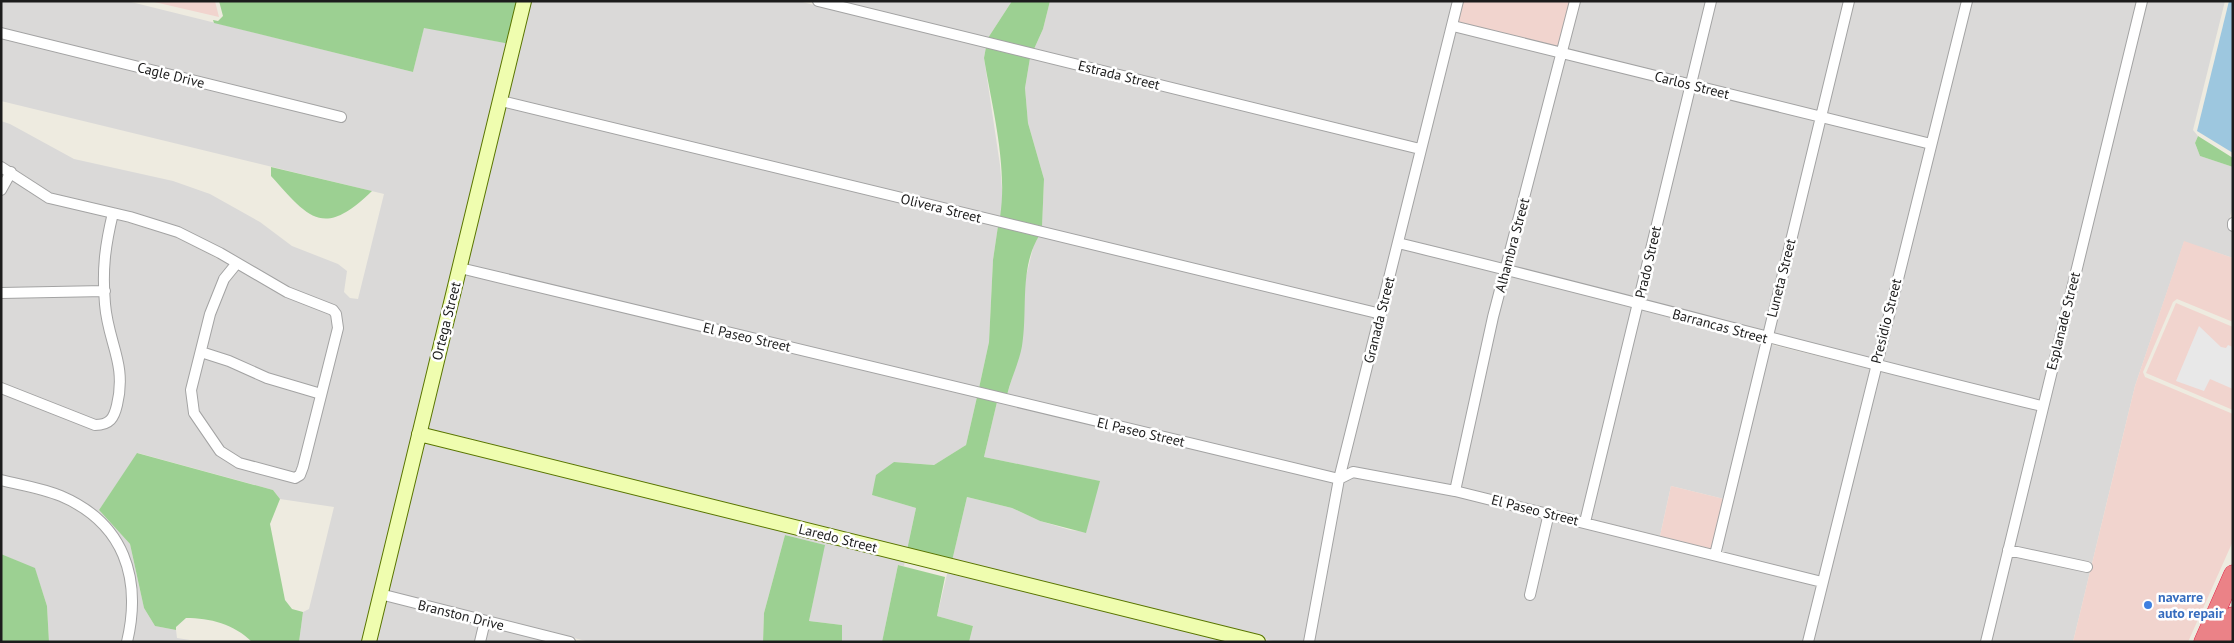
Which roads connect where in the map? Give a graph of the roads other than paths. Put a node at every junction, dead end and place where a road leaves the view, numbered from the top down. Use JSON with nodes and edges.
{"nodes":[{"id":1,"x":524,"y":1,"type":"edge"},
{"id":2,"x":818,"y":1,"type":"edge"},
{"id":3,"x":1458,"y":1,"type":"edge"},
{"id":4,"x":1575,"y":1,"type":"edge"},
{"id":5,"x":1712,"y":1,"type":"edge"},
{"id":6,"x":1849,"y":1,"type":"edge"},
{"id":7,"x":1967,"y":1,"type":"edge"},
{"id":8,"x":2142,"y":1,"type":"edge"},
{"id":9,"x":1453,"y":26,"type":"junction"},
{"id":10,"x":1,"y":33,"type":"edge"},
{"id":11,"x":1562,"y":54,"type":"junction"},
{"id":12,"x":1690,"y":85,"type":"junction"},
{"id":13,"x":501,"y":101,"type":"junction"},
{"id":14,"x":340,"y":117,"type":"dead end"},
{"id":15,"x":1821,"y":117,"type":"junction"},
{"id":16,"x":1931,"y":144,"type":"junction"},
{"id":17,"x":1420,"y":149,"type":"junction"},
{"id":18,"x":6,"y":170,"type":"edge"},
{"id":19,"x":1,"y":190,"type":"edge"},
{"id":20,"x":114,"y":213,"type":"junction"},
{"id":21,"x":1398,"y":243,"type":"junction"},
{"id":22,"x":237,"y":263,"type":"junction"},
{"id":23,"x":460,"y":268,"type":"junction"},
{"id":24,"x":1507,"y":269,"type":"junction"},
{"id":25,"x":104,"y":291,"type":"junction"},
{"id":26,"x":1,"y":293,"type":"edge"},
{"id":27,"x":1638,"y":304,"type":"junction"},
{"id":28,"x":1381,"y":314,"type":"junction"},
{"id":29,"x":1766,"y":338,"type":"junction"},
{"id":30,"x":201,"y":352,"type":"junction"},
{"id":31,"x":1875,"y":366,"type":"junction"},
{"id":32,"x":1,"y":388,"type":"edge"},
{"id":33,"x":321,"y":394,"type":"junction"},
{"id":34,"x":2042,"y":406,"type":"junction"},
{"id":35,"x":418,"y":434,"type":"junction"},
{"id":36,"x":1339,"y":479,"type":"junction"},
{"id":37,"x":1,"y":480,"type":"edge"},
{"id":38,"x":1455,"y":491,"type":"junction"},
{"id":39,"x":1549,"y":513,"type":"junction"},
{"id":40,"x":1586,"y":522,"type":"junction"},
{"id":41,"x":2008,"y":550,"type":"junction"},
{"id":42,"x":1715,"y":555,"type":"junction"},
{"id":43,"x":2087,"y":567,"type":"dead end"},
{"id":44,"x":2233,"y":574,"type":"edge"},
{"id":45,"x":1822,"y":582,"type":"junction"},
{"id":46,"x":380,"y":594,"type":"junction"},
{"id":47,"x":1530,"y":595,"type":"dead end"},
{"id":48,"x":2233,"y":616,"type":"edge"},
{"id":49,"x":485,"y":621,"type":"junction"},
{"id":50,"x":127,"y":642,"type":"edge"},
{"id":51,"x":369,"y":642,"type":"edge"},
{"id":52,"x":480,"y":642,"type":"edge"},
{"id":53,"x":570,"y":642,"type":"edge"},
{"id":54,"x":1258,"y":642,"type":"edge"},
{"id":55,"x":1309,"y":642,"type":"edge"},
{"id":56,"x":1808,"y":642,"type":"edge"},
{"id":57,"x":1986,"y":642,"type":"edge"},
{"id":58,"x":2203,"y":642,"type":"edge"},
{"id":59,"x":2222,"y":642,"type":"edge"}],
"edges":[{"from":1,"to":13,"type":"street","name":"Ortega Street"},
{"from":2,"to":17,"type":"street","name":"Estrada Street"},
{"from":3,"to":9,"type":"street","name":"Granada Street"},
{"from":4,"to":11,"type":"street","name":"Alhambra Street"},
{"from":5,"to":12,"type":"street","name":"Prado Street"},
{"from":6,"to":15,"type":"street","name":"Luneta Street"},
{"from":7,"to":16,"type":"street","name":"Presidio Street"},
{"from":8,"to":34,"type":"street","name":"Esplanade Street"},
{"from":9,"to":11,"type":"street","name":"Carlos Street"},
{"from":9,"to":17,"type":"street","name":"Granada Street"},
{"from":10,"to":14,"type":"street","name":"Cagle Drive"},
{"from":11,"to":12,"type":"street","name":"Carlos Street"},
{"from":11,"to":24,"type":"street","name":"Alhambra Street"},
{"from":12,"to":15,"type":"street","name":"Carlos Street"},
{"from":12,"to":27,"type":"street","name":"Prado Street"},
{"from":13,"to":23,"type":"street","name":"Ortega Street"},
{"from":13,"to":28,"type":"street","name":"Olivera Street"},
{"from":15,"to":16,"type":"street","name":"Carlos Street"},
{"from":15,"to":29,"type":"street","name":"Luneta Street"},
{"from":16,"to":31,"type":"street","name":"Presidio Street"},
{"from":17,"to":21,"type":"street","name":"Granada Street"},
{"from":18,"to":19,"type":"street"},
{"from":18,"to":20,"type":"street"},
{"from":20,"to":22,"type":"street"},
{"from":20,"to":25,"type":"street"},
{"from":21,"to":24,"type":"street","name":"Barrancas Street"},
{"from":21,"to":28,"type":"street","name":"Granada Street"},
{"from":22,"to":30,"type":"street"},
{"from":22,"to":33,"type":"street"},
{"from":23,"to":35,"type":"street","name":"Ortega Street"},
{"from":23,"to":36,"type":"street","name":"El Paseo Street"},
{"from":24,"to":27,"type":"street","name":"Barrancas Street"},
{"from":24,"to":38,"type":"street","name":"Alhambra Street"},
{"from":25,"to":26,"type":"street"},
{"from":25,"to":32,"type":"street"},
{"from":27,"to":29,"type":"street","name":"Barrancas Street"},
{"from":27,"to":40,"type":"street","name":"Prado Street"},
{"from":28,"to":36,"type":"street","name":"Granada Street"},
{"from":29,"to":31,"type":"street","name":"Barrancas Street"},
{"from":29,"to":42,"type":"street","name":"Luneta Street"},
{"from":30,"to":33,"type":"street"},
{"from":30,"to":33,"type":"street"},
{"from":31,"to":34,"type":"street","name":"Barrancas Street"},
{"from":31,"to":45,"type":"street","name":"Presidio Street"},
{"from":34,"to":41,"type":"street","name":"Esplanade Street"},
{"from":35,"to":46,"type":"street","name":"Ortega Street"},
{"from":35,"to":54,"type":"street","name":"Laredo Street"},
{"from":36,"to":38,"type":"street","name":"El Paseo Street"},
{"from":36,"to":55,"type":"street","name":"Granada Street"},
{"from":37,"to":50,"type":"street"},
{"from":38,"to":39,"type":"street","name":"El Paseo Street"},
{"from":39,"to":40,"type":"street","name":"El Paseo Street"},
{"from":39,"to":47,"type":"street"},
{"from":40,"to":42,"type":"street","name":"El Paseo Street"},
{"from":41,"to":43,"type":"street"},
{"from":41,"to":57,"type":"street","name":"Esplanade Street"},
{"from":42,"to":45,"type":"street","name":"El Paseo Street"},
{"from":44,"to":58,"type":"highway"},
{"from":45,"to":56,"type":"street","name":"Presidio Street"},
{"from":46,"to":49,"type":"street","name":"Branston Drive"},
{"from":46,"to":51,"type":"street","name":"Ortega Street"},
{"from":48,"to":59,"type":"highway"},
{"from":49,"to":52,"type":"street"},
{"from":49,"to":53,"type":"street","name":"Branston Drive"}]}
